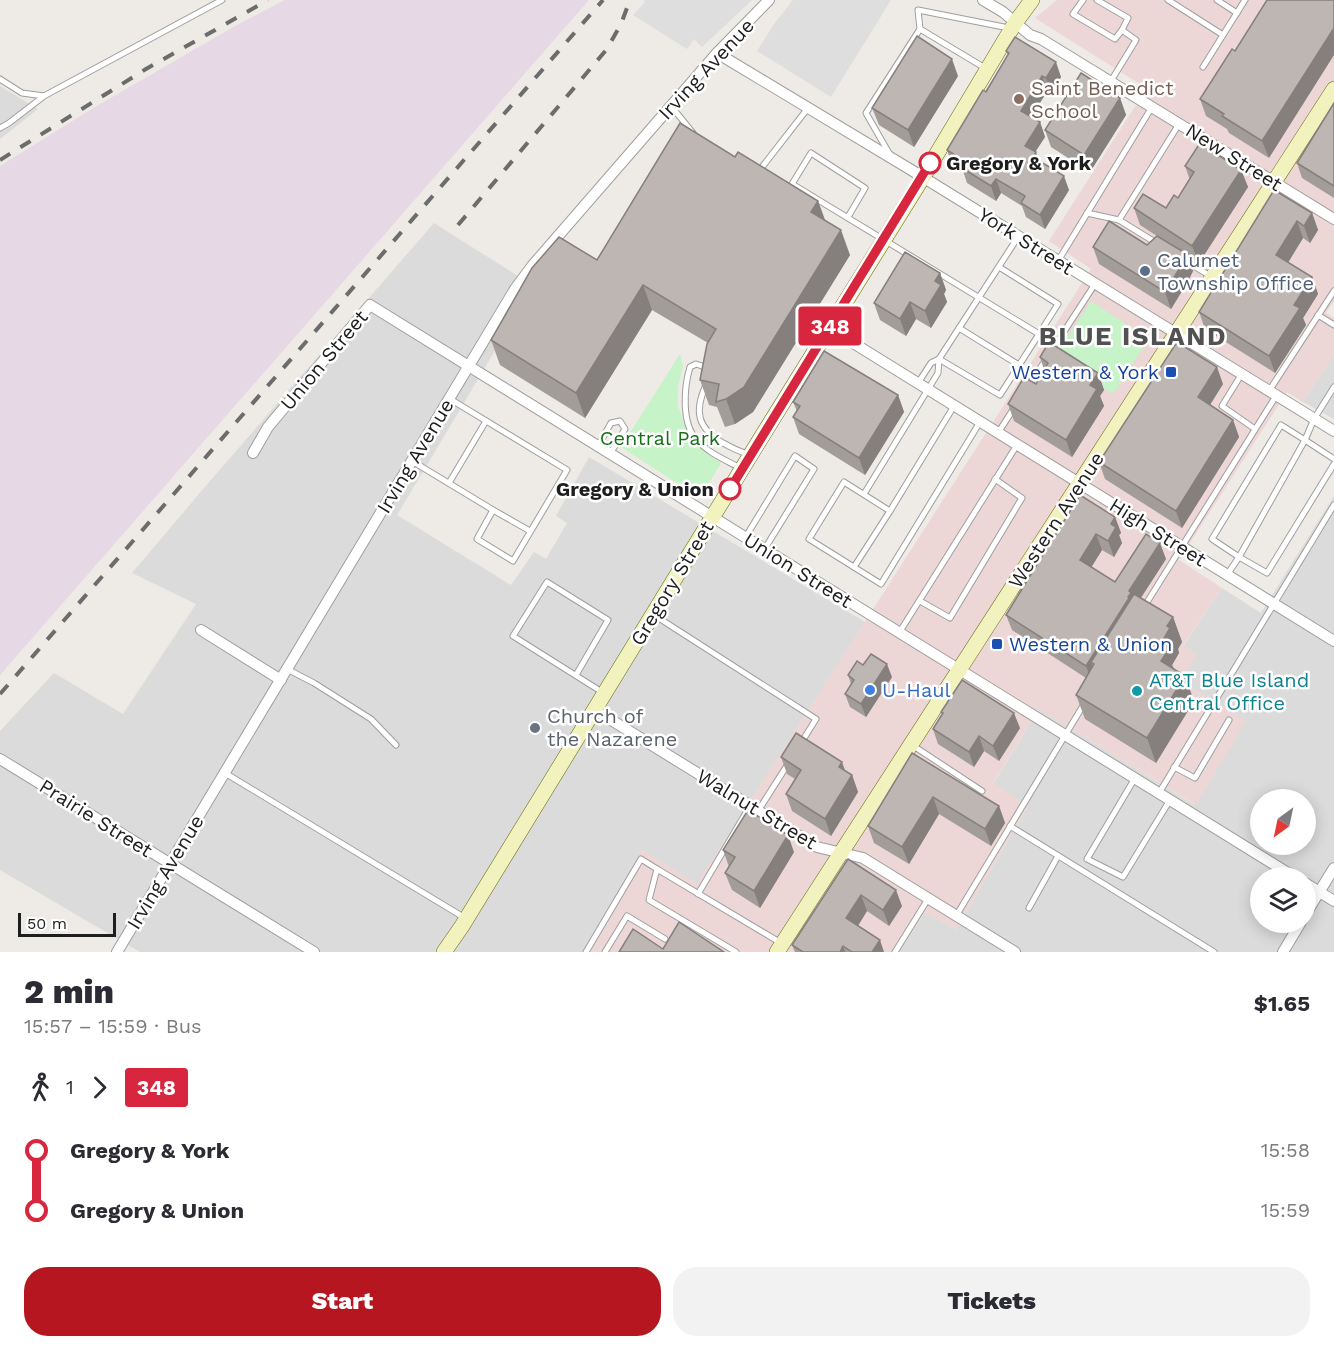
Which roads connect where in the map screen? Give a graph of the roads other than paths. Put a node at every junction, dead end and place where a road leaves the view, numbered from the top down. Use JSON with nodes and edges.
{"nodes":[{"id":1,"x":222,"y":0,"type":"edge"},
{"id":2,"x":769,"y":0,"type":"edge"},
{"id":3,"x":983,"y":0,"type":"edge"},
{"id":4,"x":1032,"y":0,"type":"edge"},
{"id":5,"x":1083,"y":0,"type":"edge"},
{"id":6,"x":1097,"y":0,"type":"edge"},
{"id":7,"x":1168,"y":0,"type":"edge"},
{"id":8,"x":1217,"y":0,"type":"edge"},
{"id":9,"x":1245,"y":0,"type":"edge"},
{"id":10,"x":1237,"y":13,"type":"junction"},
{"id":11,"x":1014,"y":26,"type":"junction"},
{"id":12,"x":920,"y":29,"type":"junction"},
{"id":13,"x":1122,"y":30,"type":"junction"},
{"id":14,"x":1223,"y":35,"type":"junction"},
{"id":15,"x":717,"y":52,"type":"junction"},
{"id":16,"x":1203,"y":67,"type":"dead end"},
{"id":17,"x":987,"y":70,"type":"junction"},
{"id":18,"x":0,"y":79,"type":"edge"},
{"id":19,"x":1111,"y":81,"type":"junction"},
{"id":20,"x":1334,"y":88,"type":"edge"},
{"id":21,"x":44,"y":96,"type":"junction"},
{"id":22,"x":671,"y":106,"type":"junction"},
{"id":23,"x":1152,"y":106,"type":"junction"},
{"id":24,"x":808,"y":108,"type":"junction"},
{"id":25,"x":1179,"y":123,"type":"junction"},
{"id":26,"x":0,"y":128,"type":"edge"},
{"id":27,"x":699,"y":140,"type":"edge"},
{"id":28,"x":893,"y":159,"type":"junction"},
{"id":29,"x":749,"y":166,"type":"edge"},
{"id":30,"x":922,"y":177,"type":"junction"},
{"id":31,"x":1274,"y":182,"type":"junction"},
{"id":32,"x":1087,"y":213,"type":"junction"},
{"id":33,"x":848,"y":217,"type":"junction"},
{"id":34,"x":1334,"y":219,"type":"edge"},
{"id":35,"x":1119,"y":220,"type":"junction"},
{"id":36,"x":1018,"y":236,"type":"junction"},
{"id":37,"x":884,"y":239,"type":"junction"},
{"id":38,"x":1169,"y":250,"type":"edge"},
{"id":39,"x":1179,"y":257,"type":"edge"},
{"id":40,"x":1058,"y":261,"type":"junction"},
{"id":41,"x":999,"y":267,"type":"junction"},
{"id":42,"x":1213,"y":278,"type":"junction"},
{"id":43,"x":1095,"y":284,"type":"junction"},
{"id":44,"x":1334,"y":291,"type":"edge"},
{"id":45,"x":979,"y":297,"type":"junction"},
{"id":46,"x":1318,"y":315,"type":"junction"},
{"id":47,"x":1334,"y":325,"type":"edge"},
{"id":48,"x":829,"y":328,"type":"junction"},
{"id":49,"x":959,"y":328,"type":"junction"},
{"id":50,"x":1039,"y":334,"type":"junction"},
{"id":51,"x":1176,"y":334,"type":"junction"},
{"id":52,"x":939,"y":359,"type":"junction"},
{"id":53,"x":1019,"y":365,"type":"junction"},
{"id":54,"x":469,"y":366,"type":"junction"},
{"id":55,"x":1241,"y":374,"type":"junction"},
{"id":56,"x":918,"y":383,"type":"junction"},
{"id":57,"x":1334,"y":387,"type":"edge"},
{"id":58,"x":928,"y":389,"type":"junction"},
{"id":59,"x":1025,"y":392,"type":"edge"},
{"id":60,"x":1273,"y":394,"type":"junction"},
{"id":61,"x":450,"y":399,"type":"junction"},
{"id":62,"x":1018,"y":401,"type":"edge"},
{"id":63,"x":954,"y":406,"type":"junction"},
{"id":64,"x":1314,"y":419,"type":"junction"},
{"id":65,"x":486,"y":421,"type":"junction"},
{"id":66,"x":980,"y":422,"type":"junction"},
{"id":67,"x":1255,"y":429,"type":"junction"},
{"id":68,"x":1334,"y":431,"type":"edge"},
{"id":69,"x":998,"y":433,"type":"junction"},
{"id":70,"x":1305,"y":440,"type":"junction"},
{"id":71,"x":1017,"y":445,"type":"junction"},
{"id":72,"x":598,"y":446,"type":"junction"},
{"id":73,"x":253,"y":453,"type":"dead end"},
{"id":74,"x":610,"y":454,"type":"junction"},
{"id":75,"x":751,"y":454,"type":"junction"},
{"id":76,"x":1334,"y":459,"type":"edge"},
{"id":77,"x":412,"y":461,"type":"junction"},
{"id":78,"x":1334,"y":464,"type":"edge"},
{"id":79,"x":742,"y":469,"type":"junction"},
{"id":80,"x":995,"y":479,"type":"junction"},
{"id":81,"x":449,"y":483,"type":"junction"},
{"id":82,"x":1079,"y":484,"type":"junction"},
{"id":83,"x":864,"y":494,"type":"junction"},
{"id":84,"x":1334,"y":505,"type":"edge"},
{"id":85,"x":493,"y":510,"type":"junction"},
{"id":86,"x":890,"y":510,"type":"junction"},
{"id":87,"x":713,"y":517,"type":"junction"},
{"id":88,"x":530,"y":531,"type":"junction"},
{"id":89,"x":745,"y":538,"type":"junction"},
{"id":90,"x":1181,"y":546,"type":"junction"},
{"id":91,"x":764,"y":550,"type":"junction"},
{"id":92,"x":1239,"y":557,"type":"junction"},
{"id":93,"x":855,"y":567,"type":"junction"},
{"id":94,"x":1227,"y":575,"type":"junction"},
{"id":95,"x":920,"y":600,"type":"junction"},
{"id":96,"x":1273,"y":603,"type":"junction"},
{"id":97,"x":653,"y":615,"type":"junction"},
{"id":98,"x":1139,"y":615,"type":"edge"},
{"id":99,"x":201,"y":630,"type":"dead end"},
{"id":100,"x":899,"y":633,"type":"junction"},
{"id":101,"x":1334,"y":641,"type":"edge"},
{"id":102,"x":287,"y":669,"type":"junction"},
{"id":103,"x":959,"y":670,"type":"junction"},
{"id":104,"x":576,"y":675,"type":"junction"},
{"id":105,"x":280,"y":680,"type":"junction"},
{"id":106,"x":605,"y":693,"type":"junction"},
{"id":107,"x":1085,"y":703,"type":"edge"},
{"id":108,"x":595,"y":710,"type":"junction"},
{"id":109,"x":1229,"y":720,"type":"dead end"},
{"id":110,"x":1065,"y":735,"type":"junction"},
{"id":111,"x":911,"y":744,"type":"junction"},
{"id":112,"x":396,"y":745,"type":"dead end"},
{"id":113,"x":797,"y":749,"type":"edge"},
{"id":114,"x":0,"y":759,"type":"edge"},
{"id":115,"x":791,"y":759,"type":"edge"},
{"id":116,"x":1174,"y":767,"type":"junction"},
{"id":117,"x":225,"y":773,"type":"junction"},
{"id":118,"x":1134,"y":778,"type":"junction"},
{"id":119,"x":982,"y":791,"type":"dead end"},
{"id":120,"x":1159,"y":793,"type":"junction"},
{"id":121,"x":1170,"y":800,"type":"junction"},
{"id":122,"x":754,"y":808,"type":"junction"},
{"id":123,"x":1010,"y":826,"type":"junction"},
{"id":124,"x":841,"y":853,"type":"junction"},
{"id":125,"x":1058,"y":856,"type":"junction"},
{"id":126,"x":170,"y":864,"type":"junction"},
{"id":127,"x":1278,"y":867,"type":"edge"},
{"id":128,"x":1334,"y":868,"type":"edge"},
{"id":129,"x":657,"y":869,"type":"junction"},
{"id":130,"x":1316,"y":890,"type":"edge"},
{"id":131,"x":1320,"y":892,"type":"junction"},
{"id":132,"x":698,"y":894,"type":"junction"},
{"id":133,"x":928,"y":898,"type":"junction"},
{"id":134,"x":1316,"y":898,"type":"edge"},
{"id":135,"x":1334,"y":901,"type":"edge"},
{"id":136,"x":1029,"y":908,"type":"dead end"},
{"id":137,"x":956,"y":916,"type":"junction"},
{"id":138,"x":466,"y":919,"type":"junction"},
{"id":139,"x":1294,"y":933,"type":"edge"},
{"id":140,"x":665,"y":939,"type":"dead end"},
{"id":141,"x":780,"y":948,"type":"edge"},
{"id":142,"x":120,"y":951,"type":"edge"},
{"id":143,"x":314,"y":952,"type":"edge"},
{"id":144,"x":444,"y":952,"type":"edge"},
{"id":145,"x":586,"y":952,"type":"edge"},
{"id":146,"x":605,"y":952,"type":"edge"},
{"id":147,"x":736,"y":952,"type":"edge"},
{"id":148,"x":895,"y":952,"type":"edge"},
{"id":149,"x":1015,"y":952,"type":"edge"},
{"id":150,"x":1214,"y":952,"type":"edge"},
{"id":151,"x":1283,"y":952,"type":"edge"}],
"edges":[{"from":1,"to":21,"type":"lane"},
{"from":2,"to":15,"type":"street","name":"Irving Avenue"},
{"from":3,"to":11,"type":"street","name":"New Street"},
{"from":4,"to":11,"type":"main road","name":"Gregory Street"},
{"from":5,"to":13,"type":"lane"},
{"from":6,"to":13,"type":"lane"},
{"from":7,"to":14,"type":"lane"},
{"from":8,"to":10,"type":"lane"},
{"from":9,"to":10,"type":"lane"},
{"from":10,"to":14,"type":"lane"},
{"from":11,"to":12,"type":"lane"},
{"from":11,"to":17,"type":"main road","name":"Gregory Street"},
{"from":11,"to":19,"type":"street","name":"New Street"},
{"from":12,"to":17,"type":"lane"},
{"from":12,"to":28,"type":"lane"},
{"from":13,"to":19,"type":"lane"},
{"from":14,"to":16,"type":"lane"},
{"from":15,"to":22,"type":"street","name":"Irving Avenue"},
{"from":15,"to":24,"type":"street","name":"York Street"},
{"from":17,"to":30,"type":"main road","name":"Gregory Street"},
{"from":18,"to":21,"type":"lane"},
{"from":19,"to":23,"type":"street","name":"New Street"},
{"from":20,"to":31,"type":"main road","name":"Western Avenue"},
{"from":21,"to":26,"type":"lane"},
{"from":22,"to":27,"type":"lane"},
{"from":22,"to":54,"type":"street","name":"Irving Avenue"},
{"from":23,"to":25,"type":"street","name":"New Street"},
{"from":23,"to":32,"type":"lane"},
{"from":24,"to":28,"type":"street","name":"York Street"},
{"from":24,"to":29,"type":"lane"},
{"from":25,"to":31,"type":"street","name":"New Street"},
{"from":25,"to":35,"type":"lane"},
{"from":28,"to":30,"type":"street","name":"York Street"},
{"from":30,"to":36,"type":"street","name":"York Street"},
{"from":30,"to":37,"type":"main road","name":"Gregory Street"},
{"from":31,"to":34,"type":"street","name":"New Street"},
{"from":31,"to":42,"type":"main road","name":"Western Avenue"},
{"from":32,"to":35,"type":"lane"},
{"from":32,"to":40,"type":"lane"},
{"from":33,"to":33,"type":"lane"},
{"from":33,"to":37,"type":"lane"},
{"from":35,"to":38,"type":"lane"},
{"from":36,"to":40,"type":"street","name":"York Street"},
{"from":36,"to":41,"type":"lane"},
{"from":37,"to":45,"type":"lane"},
{"from":37,"to":48,"type":"main road","name":"Gregory Street"},
{"from":39,"to":42,"type":"lane"},
{"from":40,"to":43,"type":"street","name":"York Street"},
{"from":41,"to":45,"type":"lane"},
{"from":41,"to":50,"type":"lane"},
{"from":42,"to":51,"type":"main road","name":"Western Avenue"},
{"from":43,"to":51,"type":"street","name":"York Street"},
{"from":43,"to":59,"type":"lane"},
{"from":44,"to":46,"type":"lane"},
{"from":45,"to":49,"type":"lane"},
{"from":45,"to":50,"type":"lane"},
{"from":46,"to":47,"type":"lane"},
{"from":46,"to":60,"type":"lane"},
{"from":48,"to":56,"type":"street","name":"High Street"},
{"from":48,"to":75,"type":"main road","name":"Gregory Street"},
{"from":49,"to":52,"type":"lane"},
{"from":49,"to":53,"type":"lane"},
{"from":50,"to":53,"type":"lane"},
{"from":51,"to":55,"type":"street","name":"York Street"},
{"from":51,"to":82,"type":"main road","name":"Western Avenue"},
{"from":52,"to":53,"type":"lane"},
{"from":52,"to":56,"type":"lane"},
{"from":52,"to":58,"type":"lane"},
{"from":54,"to":61,"type":"street","name":"Irving Avenue"},
{"from":54,"to":72,"type":"street","name":"Union Street"},
{"from":54,"to":73,"type":"street","name":"Union Street"},
{"from":55,"to":60,"type":"street","name":"York Street"},
{"from":55,"to":67,"type":"lane"},
{"from":56,"to":58,"type":"street","name":"High Street"},
{"from":57,"to":64,"type":"lane"},
{"from":58,"to":63,"type":"street","name":"High Street"},
{"from":58,"to":83,"type":"lane"},
{"from":60,"to":64,"type":"street","name":"York Street"},
{"from":60,"to":67,"type":"lane"},
{"from":61,"to":65,"type":"lane"},
{"from":61,"to":77,"type":"street","name":"Irving Avenue"},
{"from":62,"to":69,"type":"lane"},
{"from":63,"to":66,"type":"street","name":"High Street"},
{"from":63,"to":86,"type":"lane"},
{"from":64,"to":68,"type":"street","name":"York Street"},
{"from":64,"to":70,"type":"lane"},
{"from":65,"to":81,"type":"lane"},
{"from":65,"to":88,"type":"lane"},
{"from":66,"to":69,"type":"street","name":"High Street"},
{"from":66,"to":93,"type":"lane"},
{"from":67,"to":90,"type":"lane"},
{"from":69,"to":71,"type":"street","name":"High Street"},
{"from":70,"to":76,"type":"lane"},
{"from":70,"to":92,"type":"lane"},
{"from":70,"to":92,"type":"lane"},
{"from":71,"to":80,"type":"lane"},
{"from":71,"to":82,"type":"street","name":"High Street"},
{"from":72,"to":74,"type":"street","name":"Union Street"},
{"from":72,"to":74,"type":"lane"},
{"from":74,"to":87,"type":"street","name":"Union Street"},
{"from":75,"to":79,"type":"main road","name":"Gregory Street"},
{"from":75,"to":79,"type":"lane"},
{"from":77,"to":81,"type":"lane"},
{"from":77,"to":102,"type":"street","name":"Irving Avenue"},
{"from":78,"to":92,"type":"lane"},
{"from":79,"to":87,"type":"main road","name":"Gregory Street"},
{"from":80,"to":95,"type":"lane"},
{"from":80,"to":95,"type":"lane"},
{"from":81,"to":85,"type":"lane"},
{"from":82,"to":90,"type":"street","name":"High Street"},
{"from":82,"to":103,"type":"main road","name":"Western Avenue"},
{"from":83,"to":86,"type":"lane"},
{"from":83,"to":93,"type":"lane"},
{"from":84,"to":96,"type":"lane"},
{"from":85,"to":88,"type":"lane"},
{"from":85,"to":88,"type":"lane"},
{"from":86,"to":93,"type":"lane"},
{"from":87,"to":89,"type":"street","name":"Union Street"},
{"from":87,"to":97,"type":"main road","name":"Gregory Street"},
{"from":89,"to":91,"type":"street","name":"Union Street"},
{"from":89,"to":91,"type":"lane"},
{"from":90,"to":94,"type":"street","name":"High Street"},
{"from":90,"to":98,"type":"lane"},
{"from":91,"to":100,"type":"street","name":"Union Street"},
{"from":92,"to":94,"type":"lane"},
{"from":94,"to":96,"type":"street","name":"High Street"},
{"from":95,"to":100,"type":"lane"},
{"from":96,"to":101,"type":"street","name":"High Street"},
{"from":96,"to":116,"type":"lane"},
{"from":97,"to":106,"type":"main road","name":"Gregory Street"},
{"from":97,"to":113,"type":"lane"},
{"from":99,"to":105,"type":"street"},
{"from":100,"to":103,"type":"street","name":"Union Street"},
{"from":102,"to":105,"type":"street","name":"Irving Avenue"},
{"from":102,"to":112,"type":"lane"},
{"from":103,"to":110,"type":"street","name":"Union Street"},
{"from":103,"to":111,"type":"main road","name":"Western Avenue"},
{"from":104,"to":104,"type":"lane"},
{"from":104,"to":106,"type":"lane"},
{"from":105,"to":117,"type":"street","name":"Irving Avenue"},
{"from":106,"to":108,"type":"main road","name":"Gregory Street"},
{"from":107,"to":110,"type":"lane"},
{"from":108,"to":122,"type":"street","name":"Walnut Street"},
{"from":108,"to":138,"type":"main road","name":"Gregory Street"},
{"from":109,"to":116,"type":"lane"},
{"from":110,"to":118,"type":"street","name":"Union Street"},
{"from":110,"to":123,"type":"lane"},
{"from":111,"to":119,"type":"lane"},
{"from":111,"to":124,"type":"main road","name":"Western Avenue"},
{"from":114,"to":126,"type":"street","name":"Prairie Street"},
{"from":115,"to":122,"type":"lane"},
{"from":116,"to":120,"type":"lane"},
{"from":117,"to":126,"type":"street","name":"Irving Avenue"},
{"from":117,"to":138,"type":"lane"},
{"from":118,"to":120,"type":"street","name":"Union Street"},
{"from":118,"to":121,"type":"lane"},
{"from":120,"to":121,"type":"street","name":"Union Street"},
{"from":121,"to":127,"type":"street","name":"Union Street"},
{"from":122,"to":124,"type":"street","name":"Walnut Street"},
{"from":122,"to":132,"type":"lane"},
{"from":123,"to":125,"type":"lane"},
{"from":123,"to":137,"type":"lane"},
{"from":124,"to":133,"type":"street","name":"Walnut Street"},
{"from":124,"to":141,"type":"main road","name":"Western Avenue"},
{"from":125,"to":136,"type":"lane"},
{"from":125,"to":150,"type":"lane"},
{"from":126,"to":142,"type":"street","name":"Irving Avenue"},
{"from":126,"to":143,"type":"street","name":"Prairie Street"},
{"from":128,"to":131,"type":"street"},
{"from":129,"to":132,"type":"lane"},
{"from":129,"to":145,"type":"lane"},
{"from":129,"to":147,"type":"lane"},
{"from":130,"to":131,"type":"street"},
{"from":131,"to":134,"type":"street"},
{"from":131,"to":135,"type":"street"},
{"from":132,"to":141,"type":"lane"},
{"from":133,"to":137,"type":"street","name":"Walnut Street"},
{"from":133,"to":148,"type":"lane"},
{"from":137,"to":149,"type":"street","name":"Walnut Street"},
{"from":138,"to":144,"type":"main road","name":"Gregory Street"},
{"from":139,"to":151,"type":"street"},
{"from":140,"to":146,"type":"lane"}]}
